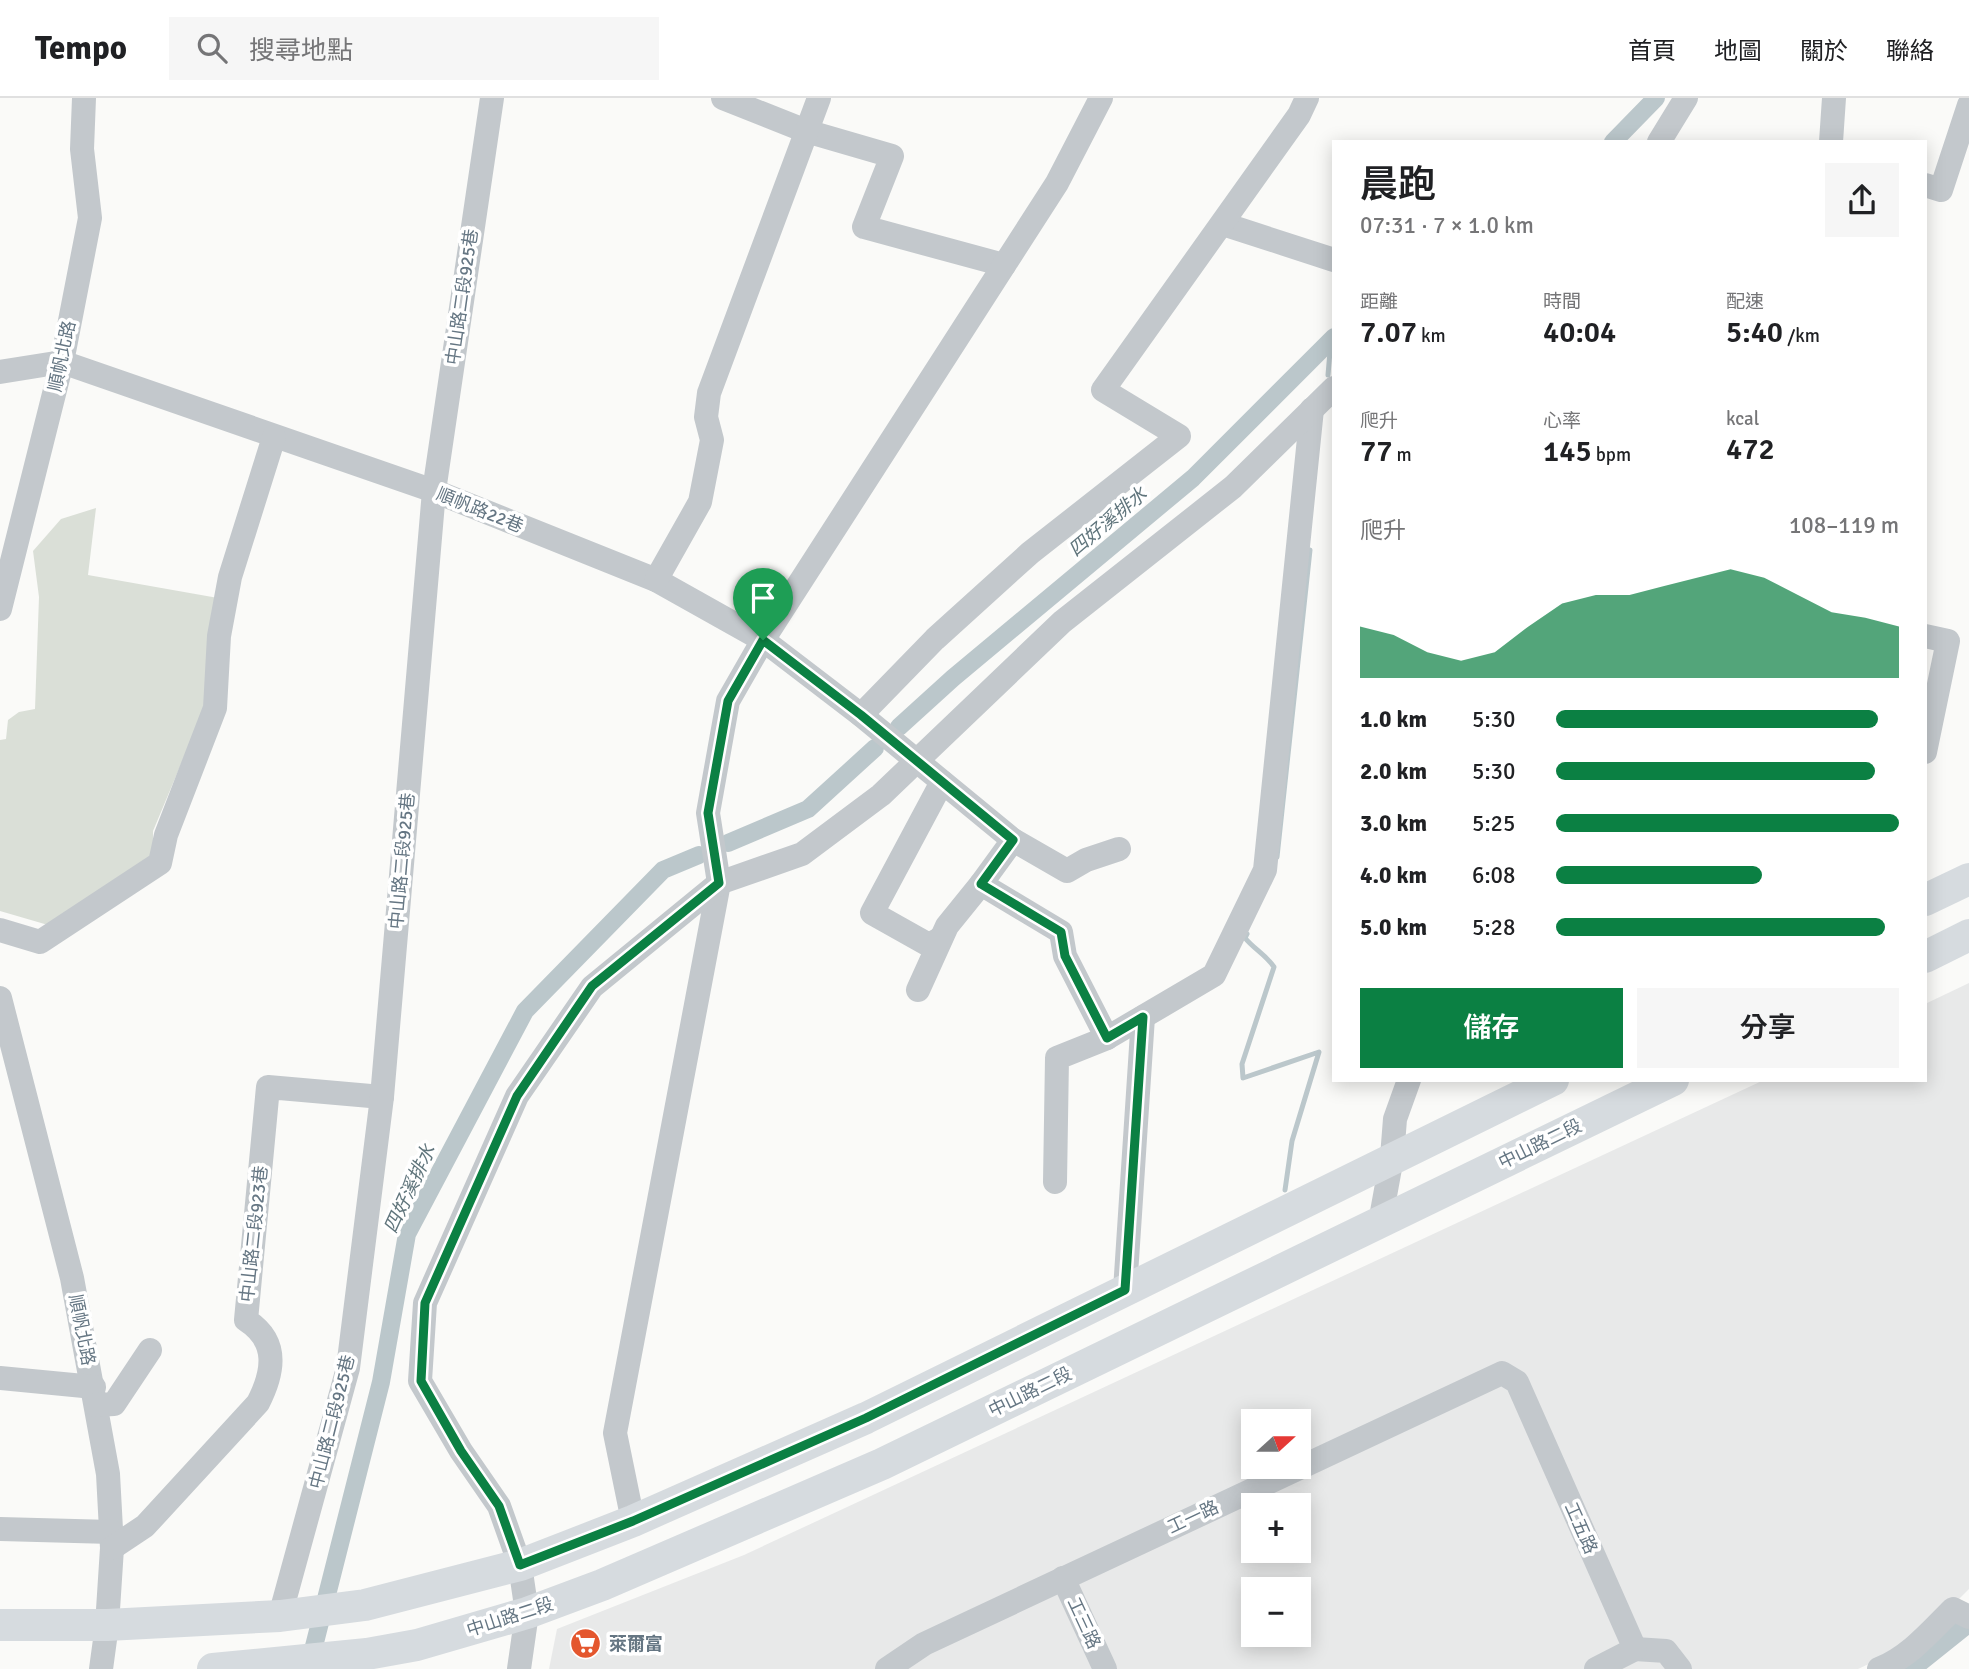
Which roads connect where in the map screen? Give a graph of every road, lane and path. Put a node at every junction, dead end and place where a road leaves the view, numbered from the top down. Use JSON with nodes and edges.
{"nodes":[{"id":1,"x":84,"y":98,"type":"edge"},
{"id":2,"x":492,"y":98,"type":"edge"},
{"id":3,"x":723,"y":98,"type":"edge"},
{"id":4,"x":819,"y":98,"type":"edge"},
{"id":5,"x":1101,"y":98,"type":"edge"},
{"id":6,"x":1307,"y":98,"type":"edge"},
{"id":7,"x":1686,"y":98,"type":"edge"},
{"id":8,"x":1834,"y":98,"type":"edge"},
{"id":9,"x":1969,"y":105,"type":"edge"},
{"id":10,"x":806,"y":131,"type":"junction"},
{"id":11,"x":1660,"y":140,"type":"edge"},
{"id":12,"x":1830,"y":140,"type":"edge"},
{"id":13,"x":1927,"y":186,"type":"edge"},
{"id":14,"x":1223,"y":224,"type":"junction"},
{"id":15,"x":1332,"y":259,"type":"edge"},
{"id":16,"x":1004,"y":265,"type":"junction"},
{"id":17,"x":62,"y":362,"type":"junction"},
{"id":18,"x":0,"y":373,"type":"edge"},
{"id":19,"x":1332,"y":390,"type":"edge"},
{"id":20,"x":1312,"y":409,"type":"junction"},
{"id":21,"x":274,"y":437,"type":"junction"},
{"id":22,"x":434,"y":491,"type":"junction"},
{"id":23,"x":656,"y":580,"type":"junction"},
{"id":24,"x":0,"y":609,"type":"edge"},
{"id":25,"x":1927,"y":636,"type":"edge"},
{"id":26,"x":763,"y":640,"type":"junction"},
{"id":27,"x":861,"y":715,"type":"junction"},
{"id":28,"x":1927,"y":742,"type":"edge"},
{"id":29,"x":915,"y":761,"type":"junction"},
{"id":30,"x":942,"y":782,"type":"junction"},
{"id":31,"x":1013,"y":840,"type":"junction"},
{"id":32,"x":1119,"y":849,"type":"dead end"},
{"id":33,"x":1969,"y":879,"type":"edge"},
{"id":34,"x":719,"y":883,"type":"junction"},
{"id":35,"x":981,"y":884,"type":"junction"},
{"id":36,"x":1927,"y":899,"type":"edge"},
{"id":37,"x":0,"y":930,"type":"edge"},
{"id":38,"x":1969,"y":935,"type":"edge"},
{"id":39,"x":941,"y":938,"type":"junction"},
{"id":40,"x":1928,"y":949,"type":"edge"},
{"id":41,"x":918,"y":990,"type":"dead end"},
{"id":42,"x":0,"y":998,"type":"edge"},
{"id":43,"x":1143,"y":1017,"type":"junction"},
{"id":44,"x":1107,"y":1038,"type":"junction"},
{"id":45,"x":1408,"y":1082,"type":"edge"},
{"id":46,"x":1549,"y":1082,"type":"edge"},
{"id":47,"x":1669,"y":1082,"type":"edge"},
{"id":48,"x":382,"y":1097,"type":"junction"},
{"id":49,"x":1392,"y":1157,"type":"junction"},
{"id":50,"x":1055,"y":1182,"type":"dead end"},
{"id":51,"x":1380,"y":1223,"type":"junction"},
{"id":52,"x":1192,"y":1257,"type":"junction"},
{"id":53,"x":1125,"y":1290,"type":"junction"},
{"id":54,"x":1213,"y":1303,"type":"junction"},
{"id":55,"x":150,"y":1350,"type":"dead end"},
{"id":56,"x":1502,"y":1373,"type":"joint"},
{"id":57,"x":0,"y":1378,"type":"edge"},
{"id":58,"x":95,"y":1396,"type":"junction"},
{"id":59,"x":633,"y":1521,"type":"junction"},
{"id":60,"x":0,"y":1529,"type":"edge"},
{"id":61,"x":112,"y":1540,"type":"junction"},
{"id":62,"x":520,"y":1565,"type":"junction"},
{"id":63,"x":1063,"y":1578,"type":"junction"},
{"id":64,"x":527,"y":1613,"type":"junction"},
{"id":65,"x":280,"y":1616,"type":"junction"},
{"id":66,"x":1969,"y":1617,"type":"edge"},
{"id":67,"x":0,"y":1625,"type":"edge"},
{"id":68,"x":107,"y":1625,"type":"junction"},
{"id":69,"x":1634,"y":1649,"type":"junction"},
{"id":70,"x":100,"y":1669,"type":"edge"},
{"id":71,"x":213,"y":1669,"type":"edge"},
{"id":72,"x":519,"y":1669,"type":"edge"},
{"id":73,"x":887,"y":1669,"type":"edge"},
{"id":74,"x":1105,"y":1669,"type":"edge"},
{"id":75,"x":1597,"y":1669,"type":"edge"},
{"id":76,"x":1680,"y":1669,"type":"edge"},
{"id":77,"x":1879,"y":1669,"type":"edge"}],
"edges":[{"from":1,"to":17,"type":"street","name":"順帆北路"},
{"from":2,"to":22,"type":"street","name":"中山路二段925巷"},
{"from":3,"to":10,"type":"street"},
{"from":4,"to":10,"type":"street"},
{"from":5,"to":16,"type":"street"},
{"from":6,"to":14,"type":"street"},
{"from":7,"to":11,"type":"street"},
{"from":8,"to":12,"type":"street"},
{"from":9,"to":13,"type":"street"},
{"from":10,"to":16,"type":"street"},
{"from":10,"to":23,"type":"street"},
{"from":14,"to":15,"type":"street"},
{"from":14,"to":27,"type":"street"},
{"from":16,"to":26,"type":"street"},
{"from":17,"to":18,"type":"street","name":"順帆路22巷"},
{"from":17,"to":21,"type":"street","name":"順帆路22巷"},
{"from":17,"to":24,"type":"street","name":"順帆北路"},
{"from":19,"to":20,"type":"street"},
{"from":20,"to":29,"type":"street"},
{"from":20,"to":43,"type":"street"},
{"from":21,"to":22,"type":"street","name":"順帆路22巷"},
{"from":21,"to":37,"type":"street"},
{"from":22,"to":23,"type":"street","name":"順帆路22巷"},
{"from":22,"to":48,"type":"street","name":"中山路二段925巷"},
{"from":23,"to":26,"type":"street","name":"順帆路22巷"},
{"from":25,"to":28,"type":"street"},
{"from":26,"to":27,"type":"street","name":"順帆路22巷"},
{"from":26,"to":34,"type":"street"},
{"from":27,"to":29,"type":"street","name":"順帆路22巷"},
{"from":29,"to":30,"type":"street","name":"順帆路22巷"},
{"from":29,"to":34,"type":"street"},
{"from":30,"to":31,"type":"street","name":"順帆路22巷"},
{"from":30,"to":39,"type":"street"},
{"from":31,"to":32,"type":"street","name":"順帆路22巷"},
{"from":31,"to":35,"type":"street"},
{"from":33,"to":36,"type":"main road"},
{"from":34,"to":59,"type":"street"},
{"from":34,"to":62,"type":"street"},
{"from":35,"to":39,"type":"street"},
{"from":35,"to":44,"type":"street"},
{"from":38,"to":40,"type":"main road"},
{"from":39,"to":41,"type":"street"},
{"from":42,"to":58,"type":"street","name":"順帆北路"},
{"from":43,"to":44,"type":"street"},
{"from":43,"to":53,"type":"street"},
{"from":44,"to":50,"type":"street"},
{"from":45,"to":49,"type":"street"},
{"from":46,"to":49,"type":"main road"},
{"from":47,"to":51,"type":"main road","name":"中山路二段"},
{"from":48,"to":61,"type":"street","name":"中山路二段923巷"},
{"from":48,"to":65,"type":"street","name":"中山路二段925巷"},
{"from":49,"to":51,"type":"street"},
{"from":49,"to":52,"type":"main road"},
{"from":51,"to":54,"type":"main road","name":"中山路二段"},
{"from":52,"to":53,"type":"main road"},
{"from":52,"to":54,"type":"main road"},
{"from":53,"to":59,"type":"main road"},
{"from":54,"to":64,"type":"main road","name":"中山路二段"},
{"from":55,"to":58,"type":"street"},
{"from":56,"to":63,"type":"street","name":"工一路"},
{"from":56,"to":69,"type":"street","name":"工五路"},
{"from":57,"to":58,"type":"street"},
{"from":58,"to":61,"type":"street","name":"順帆北路"},
{"from":59,"to":62,"type":"main road"},
{"from":60,"to":61,"type":"street"},
{"from":61,"to":68,"type":"street","name":"順帆北路"},
{"from":62,"to":64,"type":"street"},
{"from":62,"to":65,"type":"main road"},
{"from":63,"to":73,"type":"street","name":"工一路"},
{"from":63,"to":74,"type":"street","name":"工三路"},
{"from":64,"to":71,"type":"main road","name":"中山路二段"},
{"from":64,"to":72,"type":"street"},
{"from":65,"to":68,"type":"main road"},
{"from":66,"to":77,"type":"street"},
{"from":67,"to":68,"type":"main road"},
{"from":68,"to":70,"type":"street","name":"順帆北路"},
{"from":69,"to":75,"type":"street"},
{"from":69,"to":76,"type":"street"}]}
